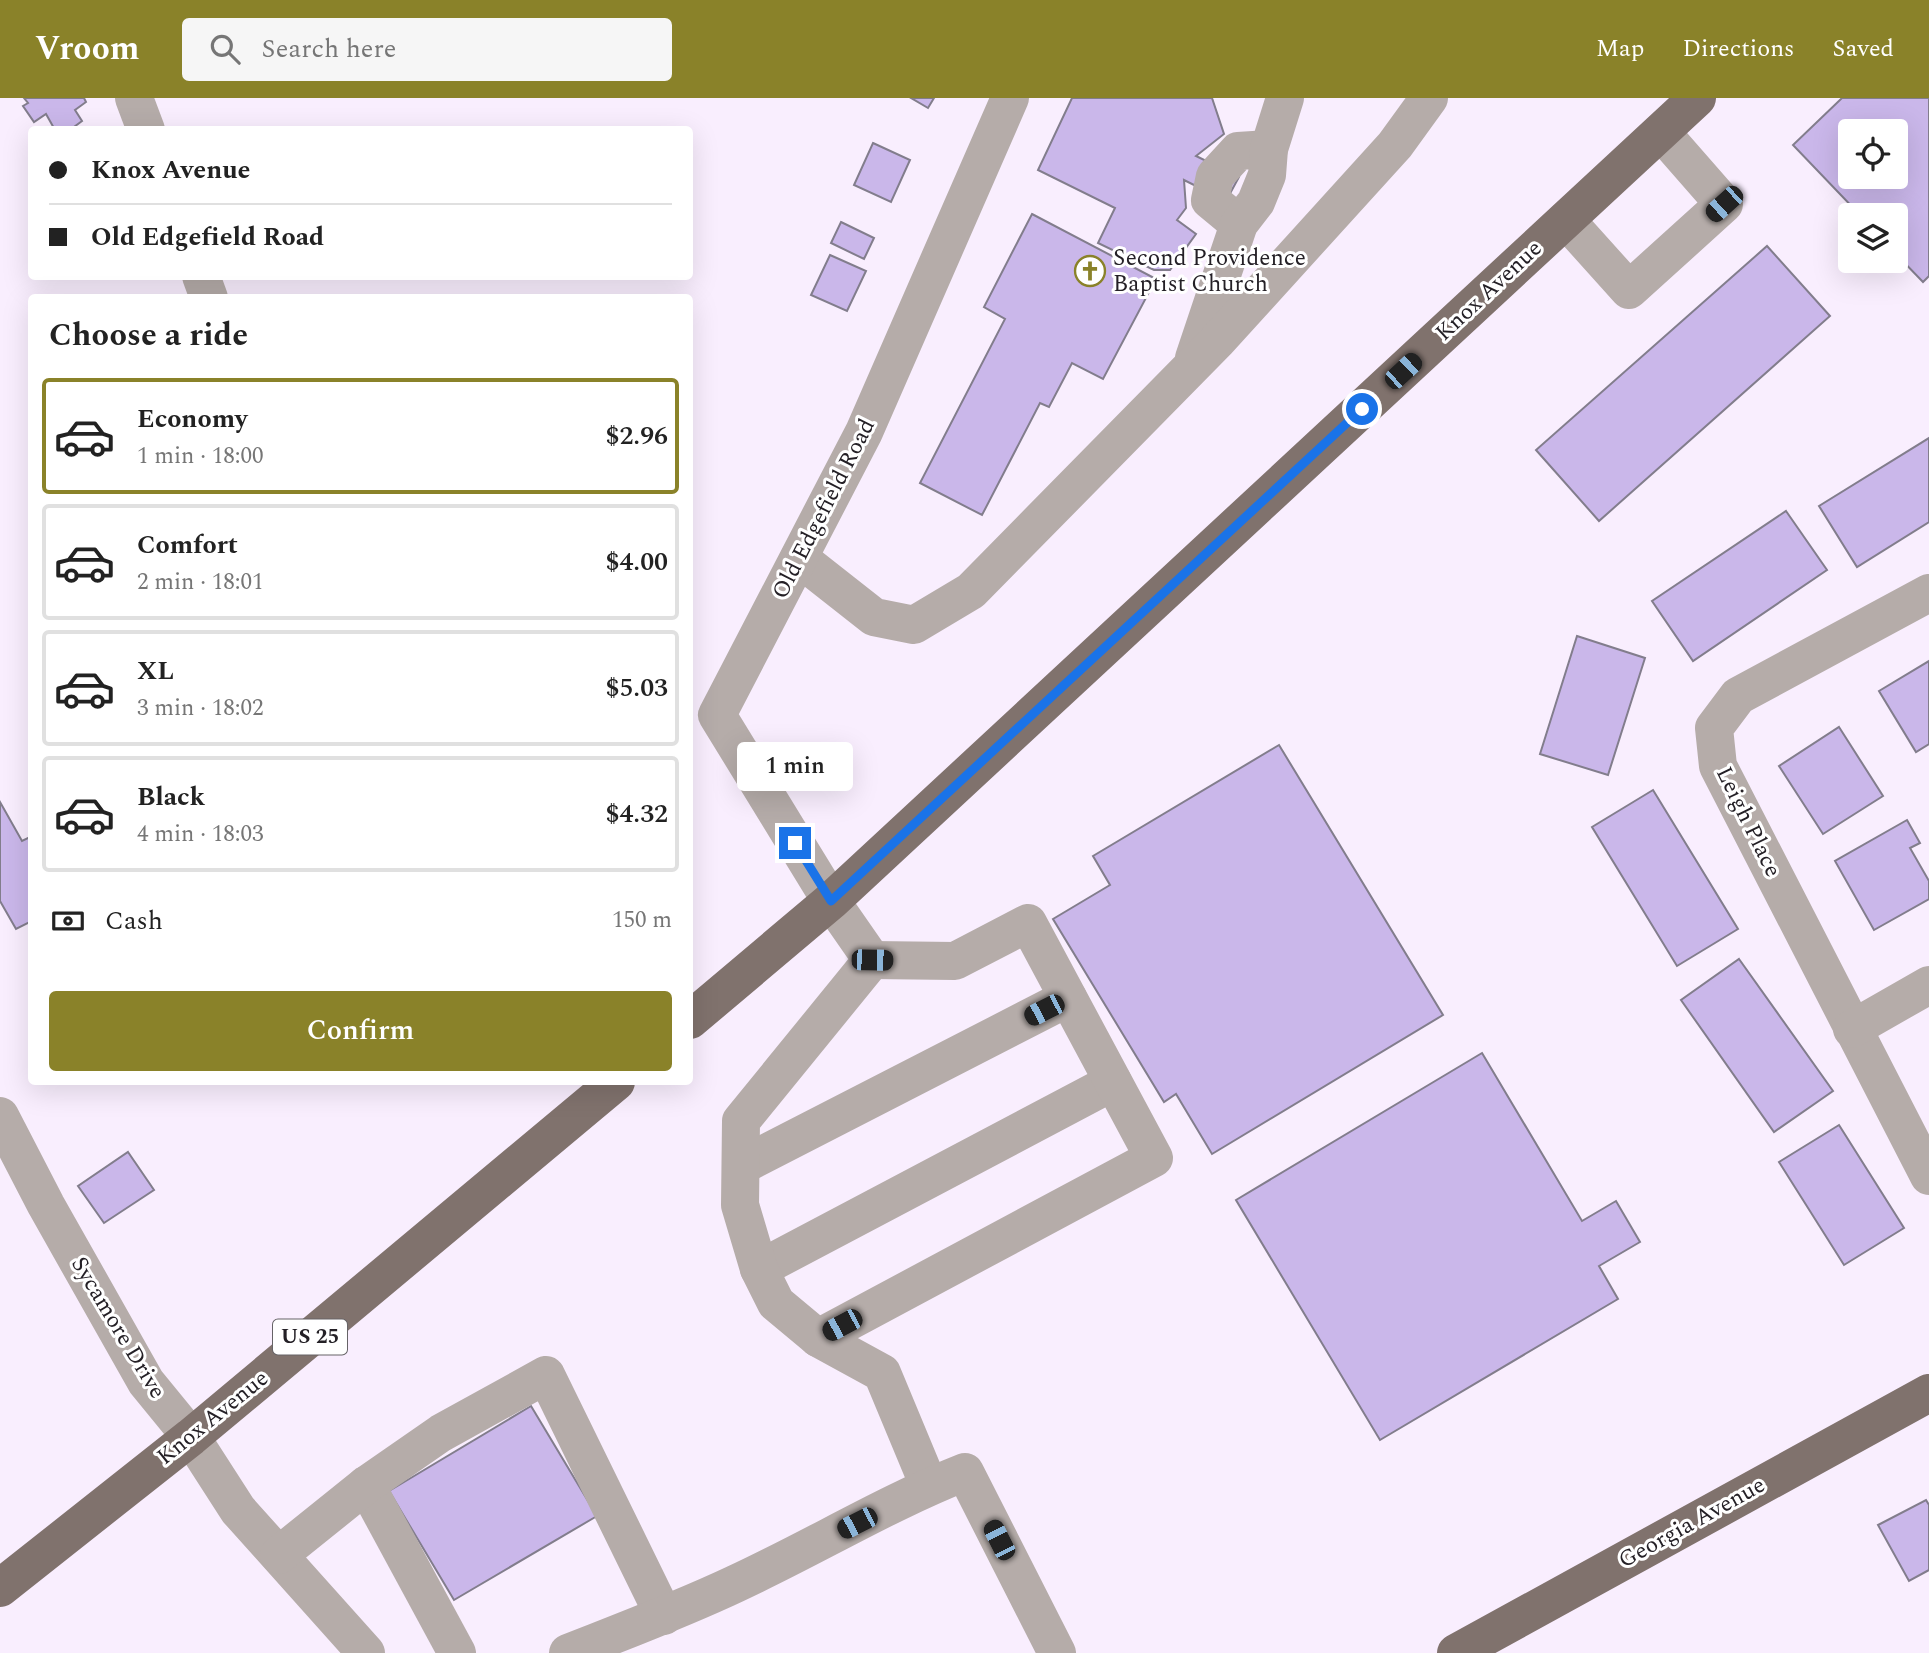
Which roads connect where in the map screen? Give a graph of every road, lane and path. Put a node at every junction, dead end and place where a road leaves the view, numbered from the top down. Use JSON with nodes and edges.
{"nodes":[{"id":1,"x":134,"y":98,"type":"edge"},
{"id":2,"x":1010,"y":98,"type":"edge"},
{"id":3,"x":1285,"y":98,"type":"edge"},
{"id":4,"x":1429,"y":98,"type":"edge"},
{"id":5,"x":1697,"y":98,"type":"edge"},
{"id":6,"x":144,"y":126,"type":"edge"},
{"id":7,"x":1661,"y":132,"type":"junction"},
{"id":8,"x":1566,"y":220,"type":"junction"},
{"id":9,"x":1191,"y":367,"type":"junction"},
{"id":10,"x":799,"y":558,"type":"junction"},
{"id":11,"x":1929,"y":593,"type":"edge"},
{"id":12,"x":703,"y":713,"type":"edge"},
{"id":13,"x":831,"y":901,"type":"junction"},
{"id":14,"x":872,"y":960,"type":"junction"},
{"id":15,"x":1929,"y":985,"type":"edge"},
{"id":16,"x":1068,"y":998,"type":"junction"},
{"id":17,"x":693,"y":1017,"type":"edge"},
{"id":18,"x":1852,"y":1029,"type":"junction"},
{"id":19,"x":1113,"y":1082,"type":"junction"},
{"id":20,"x":612,"y":1085,"type":"edge"},
{"id":21,"x":0,"y":1116,"type":"edge"},
{"id":22,"x":741,"y":1166,"type":"junction"},
{"id":23,"x":1929,"y":1176,"type":"edge"},
{"id":24,"x":759,"y":1269,"type":"junction"},
{"id":25,"x":818,"y":1338,"type":"junction"},
{"id":26,"x":1929,"y":1393,"type":"edge"},
{"id":27,"x":191,"y":1437,"type":"junction"},
{"id":28,"x":366,"y":1485,"type":"junction"},
{"id":29,"x":929,"y":1486,"type":"junction"},
{"id":30,"x":278,"y":1555,"type":"junction"},
{"id":31,"x":0,"y":1588,"type":"edge"},
{"id":32,"x":664,"y":1616,"type":"junction"},
{"id":33,"x":366,"y":1653,"type":"edge"},
{"id":34,"x":457,"y":1653,"type":"edge"},
{"id":35,"x":568,"y":1653,"type":"edge"},
{"id":36,"x":1057,"y":1653,"type":"edge"},
{"id":37,"x":1455,"y":1653,"type":"edge"}],
"edges":[{"from":1,"to":6,"type":"street"},
{"from":2,"to":10,"type":"street","name":"Old Edgefield Road"},
{"from":3,"to":9,"type":"street"},
{"from":4,"to":9,"type":"street"},
{"from":5,"to":7,"type":"main road","name":"Knox Avenue"},
{"from":7,"to":8,"type":"main road","name":"Knox Avenue"},
{"from":7,"to":8,"type":"street"},
{"from":8,"to":13,"type":"main road","name":"Knox Avenue"},
{"from":9,"to":10,"type":"street"},
{"from":10,"to":12,"type":"street","name":"Old Edgefield Road"},
{"from":11,"to":18,"type":"street","name":"Leigh Place"},
{"from":12,"to":13,"type":"street","name":"Old Edgefield Road"},
{"from":13,"to":14,"type":"street","name":"Old Edgefield Road"},
{"from":13,"to":17,"type":"main road","name":"Knox Avenue"},
{"from":14,"to":16,"type":"street"},
{"from":14,"to":22,"type":"street"},
{"from":15,"to":18,"type":"street"},
{"from":16,"to":19,"type":"street"},
{"from":16,"to":22,"type":"street"},
{"from":18,"to":23,"type":"street","name":"Leigh Place"},
{"from":19,"to":24,"type":"street"},
{"from":19,"to":25,"type":"street"},
{"from":20,"to":27,"type":"main road","name":"Knox Avenue","number":"US 25"},
{"from":21,"to":27,"type":"street","name":"Sycamore Drive"},
{"from":22,"to":24,"type":"street"},
{"from":24,"to":25,"type":"street"},
{"from":25,"to":29,"type":"street"},
{"from":26,"to":37,"type":"main road","name":"Georgia Avenue"},
{"from":27,"to":30,"type":"street","name":"Sycamore Drive"},
{"from":27,"to":31,"type":"main road","name":"Knox Avenue","number":"US 25"},
{"from":28,"to":30,"type":"street"},
{"from":28,"to":32,"type":"street"},
{"from":28,"to":34,"type":"street"},
{"from":29,"to":32,"type":"street"},
{"from":29,"to":36,"type":"street"},
{"from":30,"to":33,"type":"street","name":"Sycamore Drive"},
{"from":32,"to":35,"type":"street"}]}
